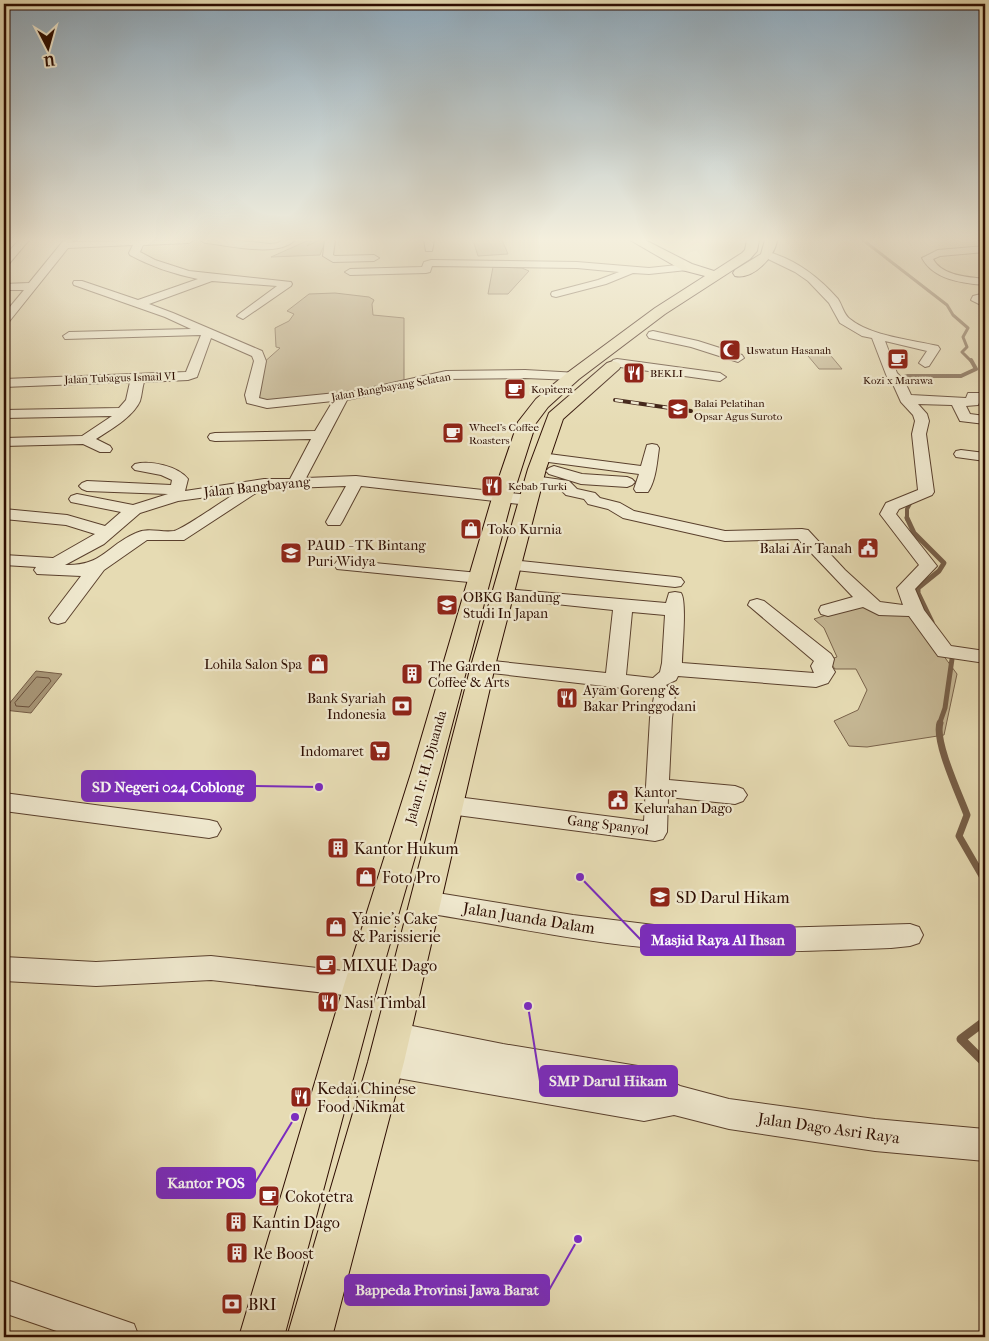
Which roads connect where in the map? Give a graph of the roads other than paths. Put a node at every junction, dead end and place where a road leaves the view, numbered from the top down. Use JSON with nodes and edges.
{"nodes":[{"id":1,"x":19,"y":303,"type":"edge"},
{"id":2,"x":135,"y":303,"type":"edge"},
{"id":3,"x":143,"y":303,"type":"edge"},
{"id":4,"x":261,"y":303,"type":"edge"},
{"id":5,"x":674,"y":303,"type":"edge"},
{"id":6,"x":695,"y":303,"type":"edge"},
{"id":7,"x":833,"y":303,"type":"edge"},
{"id":8,"x":139,"y":304,"type":"junction"},
{"id":9,"x":657,"y":314,"type":"junction"},
{"id":10,"x":243,"y":316,"type":"dead end"},
{"id":11,"x":674,"y":318,"type":"junction"},
{"id":12,"x":4,"y":321,"type":"edge"},
{"id":13,"x":208,"y":333,"type":"junction"},
{"id":14,"x":652,"y":335,"type":"junction"},
{"id":15,"x":871,"y":335,"type":"junction"},
{"id":16,"x":69,"y":336,"type":"dead end"},
{"id":17,"x":738,"y":358,"type":"dead end"},
{"id":18,"x":617,"y":362,"type":"junction"},
{"id":19,"x":925,"y":364,"type":"dead end"},
{"id":20,"x":573,"y":376,"type":"junction"},
{"id":21,"x":138,"y":377,"type":"junction"},
{"id":22,"x":720,"y":377,"type":"dead end"},
{"id":23,"x":4,"y":383,"type":"edge"},
{"id":24,"x":342,"y":397,"type":"junction"},
{"id":25,"x":906,"y":399,"type":"junction"},
{"id":26,"x":981,"y":401,"type":"edge"},
{"id":27,"x":957,"y":402,"type":"junction"},
{"id":28,"x":124,"y":412,"type":"junction"},
{"id":29,"x":4,"y":414,"type":"edge"},
{"id":30,"x":985,"y":420,"type":"edge"},
{"id":31,"x":539,"y":424,"type":"junction"},
{"id":32,"x":320,"y":435,"type":"junction"},
{"id":33,"x":215,"y":437,"type":"dead end"},
{"id":34,"x":85,"y":440,"type":"junction"},
{"id":35,"x":4,"y":442,"type":"edge"},
{"id":36,"x":652,"y":448,"type":"dead end"},
{"id":37,"x":105,"y":449,"type":"dead end"},
{"id":38,"x":961,"y":454,"type":"dead end"},
{"id":39,"x":985,"y":457,"type":"edge"},
{"id":40,"x":140,"y":467,"type":"dead end"},
{"id":41,"x":648,"y":471,"type":"junction"},
{"id":42,"x":356,"y":481,"type":"junction"},
{"id":43,"x":529,"y":481,"type":"junction"},
{"id":44,"x":296,"y":482,"type":"junction"},
{"id":45,"x":627,"y":482,"type":"dead end"},
{"id":46,"x":259,"y":485,"type":"junction"},
{"id":47,"x":87,"y":486,"type":"dead end"},
{"id":48,"x":642,"y":489,"type":"dead end"},
{"id":49,"x":177,"y":493,"type":"junction"},
{"id":50,"x":77,"y":499,"type":"dead end"},
{"id":51,"x":134,"y":510,"type":"junction"},
{"id":52,"x":4,"y":514,"type":"edge"},
{"id":53,"x":334,"y":522,"type":"dead end"},
{"id":54,"x":108,"y":532,"type":"junction"},
{"id":55,"x":4,"y":560,"type":"edge"},
{"id":56,"x":343,"y":565,"type":"dead end"},
{"id":57,"x":98,"y":566,"type":"junction"},
{"id":58,"x":4,"y":569,"type":"edge"},
{"id":59,"x":626,"y":577,"type":"junction"},
{"id":60,"x":498,"y":579,"type":"junction"},
{"id":61,"x":867,"y":601,"type":"junction"},
{"id":62,"x":757,"y":605,"type":"dead end"},
{"id":63,"x":623,"y":606,"type":"junction"},
{"id":64,"x":675,"y":610,"type":"junction"},
{"id":65,"x":828,"y":610,"type":"dead end"},
{"id":66,"x":915,"y":612,"type":"junction"},
{"id":67,"x":58,"y":618,"type":"dead end"},
{"id":68,"x":985,"y":657,"type":"edge"},
{"id":69,"x":483,"y":666,"type":"junction"},
{"id":70,"x":671,"y":669,"type":"junction"},
{"id":71,"x":615,"y":680,"type":"junction"},
{"id":72,"x":654,"y":685,"type":"junction"},
{"id":73,"x":461,"y":698,"type":"junction"},
{"id":74,"x":657,"y":787,"type":"junction"},
{"id":75,"x":735,"y":795,"type":"dead end"},
{"id":76,"x":4,"y":802,"type":"edge"},
{"id":77,"x":449,"y":805,"type":"junction"},
{"id":78,"x":209,"y":830,"type":"dead end"},
{"id":79,"x":425,"y":902,"type":"junction"},
{"id":80,"x":910,"y":935,"type":"dead end"},
{"id":81,"x":4,"y":969,"type":"edge"},
{"id":82,"x":361,"y":985,"type":"junction"},
{"id":83,"x":389,"y":1049,"type":"junction"},
{"id":84,"x":985,"y":1145,"type":"edge"},
{"id":85,"x":4,"y":1296,"type":"edge"},
{"id":86,"x":121,"y":1337,"type":"edge"},
{"id":87,"x":261,"y":1337,"type":"edge"},
{"id":88,"x":309,"y":1337,"type":"edge"}],
"edges":[{"from":1,"to":12,"type":"street"},
{"from":2,"to":8,"type":"street","name":"Jalan Bangbayang Selatan"},
{"from":3,"to":8,"type":"street"},
{"from":4,"to":10,"type":"street"},
{"from":5,"to":9,"type":"main road","name":"Jalan Ir. H. Djuanda"},
{"from":6,"to":11,"type":"main road","name":"Jalan Ir. H. Djuanda"},
{"from":7,"to":15,"type":"street"},
{"from":8,"to":13,"type":"street","name":"Jalan Bangbayang Selatan"},
{"from":9,"to":11,"type":"main road"},
{"from":9,"to":20,"type":"main road","name":"Jalan Ir. H. Djuanda"},
{"from":11,"to":14,"type":"main road","name":"Jalan Ir. H. Djuanda"},
{"from":13,"to":16,"type":"street"},
{"from":13,"to":21,"type":"street","name":"Jalan Tubagus Ismail VI"},
{"from":13,"to":24,"type":"street","name":"Jalan Bangbayang Selatan"},
{"from":14,"to":17,"type":"street"},
{"from":14,"to":18,"type":"main road","name":"Jalan Ir. H. Djuanda"},
{"from":15,"to":19,"type":"street"},
{"from":15,"to":25,"type":"street"},
{"from":18,"to":22,"type":"street"},
{"from":18,"to":31,"type":"main road","name":"Jalan Ir. H. Djuanda"},
{"from":20,"to":24,"type":"street","name":"Jalan Bangbayang Selatan"},
{"from":20,"to":31,"type":"main road","name":"Jalan Ir. H. Djuanda"},
{"from":21,"to":23,"type":"street","name":"Jalan Tubagus Ismail VI"},
{"from":21,"to":28,"type":"street"},
{"from":24,"to":32,"type":"street"},
{"from":25,"to":27,"type":"street"},
{"from":25,"to":66,"type":"street"},
{"from":26,"to":27,"type":"street"},
{"from":27,"to":30,"type":"street"},
{"from":28,"to":29,"type":"street"},
{"from":28,"to":34,"type":"street"},
{"from":31,"to":43,"type":"main road","name":"Jalan Ir. H. Djuanda"},
{"from":31,"to":43,"type":"main road","name":"Jalan Ir. H. Djuanda"},
{"from":32,"to":33,"type":"street"},
{"from":32,"to":44,"type":"street"},
{"from":34,"to":35,"type":"street"},
{"from":34,"to":37,"type":"street"},
{"from":36,"to":41,"type":"street"},
{"from":38,"to":39,"type":"street"},
{"from":40,"to":49,"type":"street"},
{"from":41,"to":43,"type":"street"},
{"from":41,"to":48,"type":"street"},
{"from":42,"to":43,"type":"street","name":"Jalan Bangbayang"},
{"from":42,"to":44,"type":"street","name":"Jalan Bangbayang"},
{"from":42,"to":53,"type":"street"},
{"from":43,"to":45,"type":"street"},
{"from":43,"to":60,"type":"main road","name":"Jalan Ir. H. Djuanda"},
{"from":43,"to":61,"type":"street"},
{"from":44,"to":46,"type":"street","name":"Jalan Bangbayang"},
{"from":46,"to":49,"type":"street","name":"Jalan Bangbayang"},
{"from":46,"to":57,"type":"street"},
{"from":47,"to":49,"type":"street"},
{"from":49,"to":51,"type":"street","name":"Jalan Bangbayang"},
{"from":50,"to":51,"type":"street"},
{"from":51,"to":54,"type":"street","name":"Jalan Bangbayang"},
{"from":52,"to":54,"type":"street"},
{"from":54,"to":55,"type":"street","name":"Jalan Bangbayang"},
{"from":56,"to":60,"type":"street"},
{"from":57,"to":58,"type":"street"},
{"from":57,"to":67,"type":"street"},
{"from":59,"to":60,"type":"street"},
{"from":59,"to":63,"type":"street"},
{"from":59,"to":64,"type":"street"},
{"from":60,"to":63,"type":"street"},
{"from":60,"to":69,"type":"main road","name":"Jalan Ir. H. Djuanda"},
{"from":60,"to":73,"type":"main road","name":"Jalan Ir. H. Djuanda"},
{"from":61,"to":65,"type":"street"},
{"from":61,"to":66,"type":"street"},
{"from":62,"to":70,"type":"street"},
{"from":63,"to":64,"type":"street"},
{"from":63,"to":71,"type":"street"},
{"from":64,"to":70,"type":"street"},
{"from":66,"to":68,"type":"street"},
{"from":69,"to":71,"type":"street"},
{"from":69,"to":73,"type":"main road","name":"Jalan Ir. H. Djuanda"},
{"from":70,"to":72,"type":"street"},
{"from":71,"to":72,"type":"street"},
{"from":72,"to":74,"type":"street","name":"Gang Spanyol"},
{"from":73,"to":77,"type":"main road","name":"Jalan Ir. H. Djuanda"},
{"from":73,"to":82,"type":"main road","name":"Jalan Ir. H. Djuanda"},
{"from":74,"to":75,"type":"street"},
{"from":74,"to":77,"type":"street","name":"Gang Spanyol"},
{"from":76,"to":78,"type":"street"},
{"from":77,"to":79,"type":"main road","name":"Jalan Ir. H. Djuanda"},
{"from":79,"to":80,"type":"street","name":"Jalan Juanda Dalam"},
{"from":79,"to":83,"type":"main road","name":"Jalan Ir. H. Djuanda"},
{"from":81,"to":82,"type":"street"},
{"from":82,"to":87,"type":"main road","name":"Jalan Ir. H. Djuanda"},
{"from":83,"to":84,"type":"street","name":"Jalan Dago Asri Raya"},
{"from":83,"to":88,"type":"main road","name":"Jalan Ir. H. Djuanda"},
{"from":85,"to":86,"type":"street"}]}
